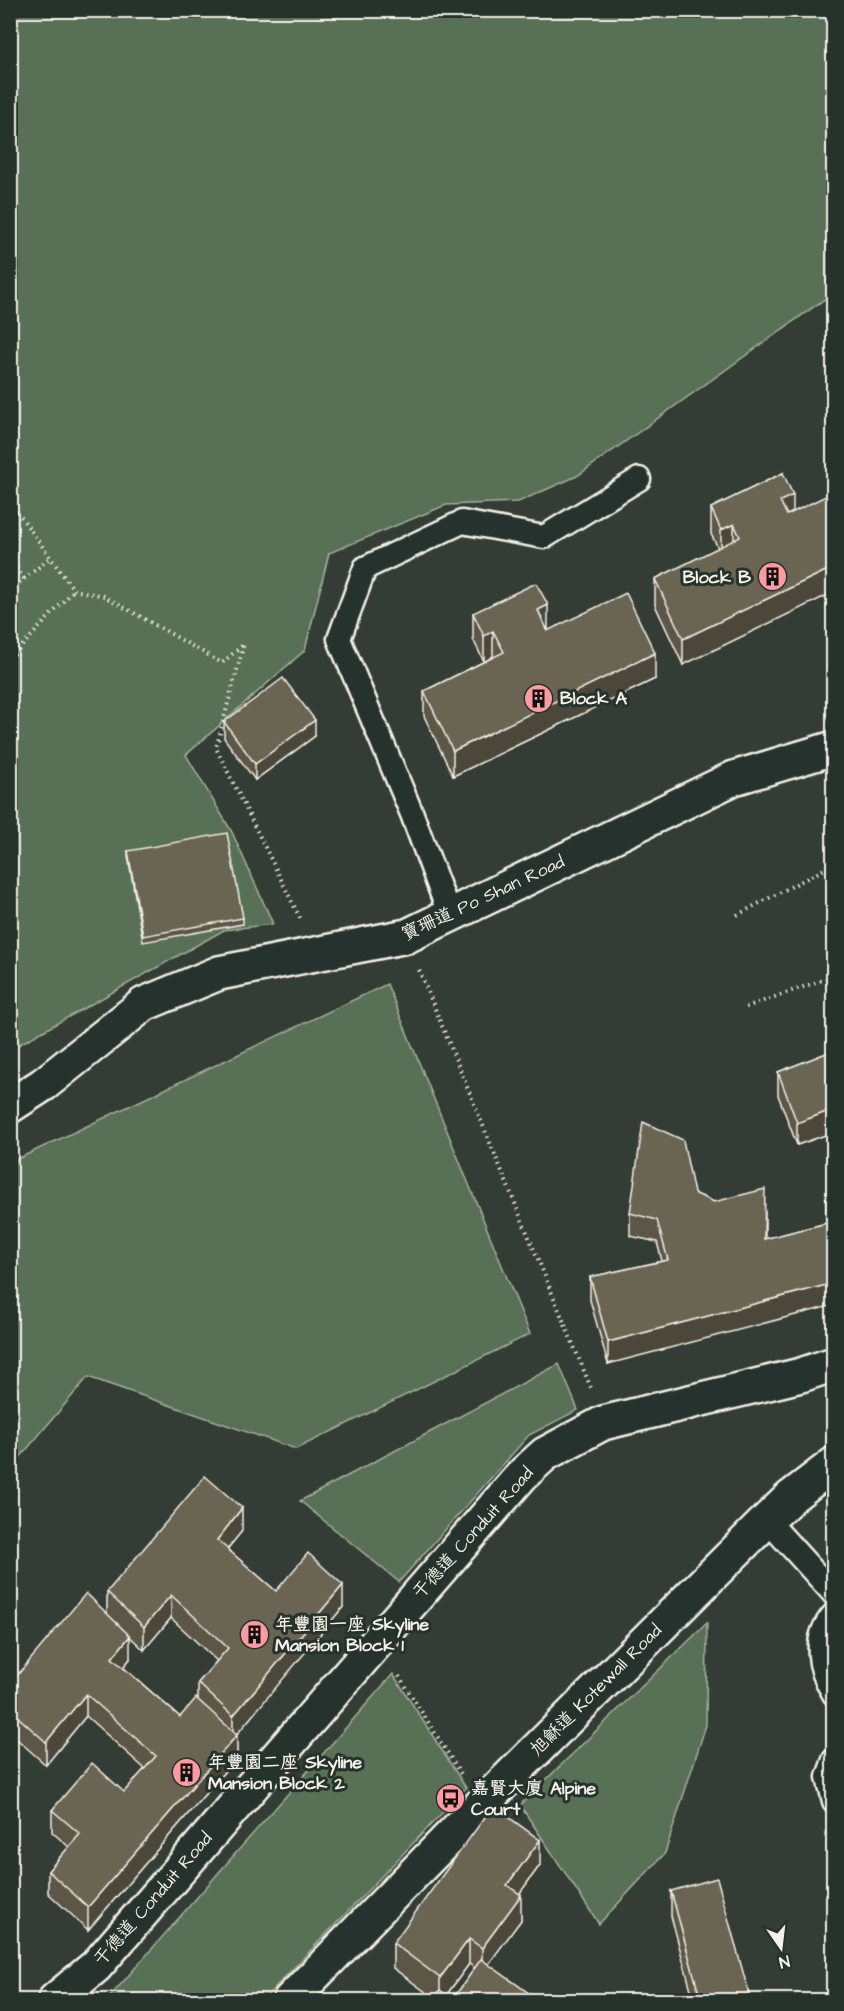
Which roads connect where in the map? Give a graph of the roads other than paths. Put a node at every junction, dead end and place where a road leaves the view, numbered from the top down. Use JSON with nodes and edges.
{"nodes":[{"id":1,"x":639,"y":479,"type":"dead end"},
{"id":2,"x":834,"y":748,"type":"edge"},
{"id":3,"x":450,"y":916,"type":"junction"},
{"id":4,"x":10,"y":1106,"type":"edge"},
{"id":5,"x":834,"y":1364,"type":"edge"},
{"id":6,"x":834,"y":1464,"type":"edge"},
{"id":7,"x":767,"y":1520,"type":"junction"},
{"id":8,"x":834,"y":1594,"type":"edge"},
{"id":9,"x":834,"y":1614,"type":"edge"},
{"id":10,"x":834,"y":1694,"type":"edge"},
{"id":11,"x":834,"y":1760,"type":"edge"},
{"id":12,"x":834,"y":1801,"type":"edge"},
{"id":13,"x":55,"y":2001,"type":"edge"},
{"id":14,"x":290,"y":2001,"type":"edge"}],
"edges":[{"from":1,"to":3,"type":"lane"},
{"from":2,"to":3,"type":"street","name":"寶珊道 Po Shan Road"},
{"from":3,"to":4,"type":"street","name":"寶珊道 Po Shan Road"},
{"from":5,"to":13,"type":"street","name":"干德道 Conduit Road"},
{"from":6,"to":7,"type":"street","name":"旭龢道 Kotewall Road"},
{"from":7,"to":8,"type":"lane"},
{"from":7,"to":14,"type":"street","name":"旭龢道 Kotewall Road"},
{"from":9,"to":10,"type":"lane"},
{"from":11,"to":12,"type":"lane"}]}
